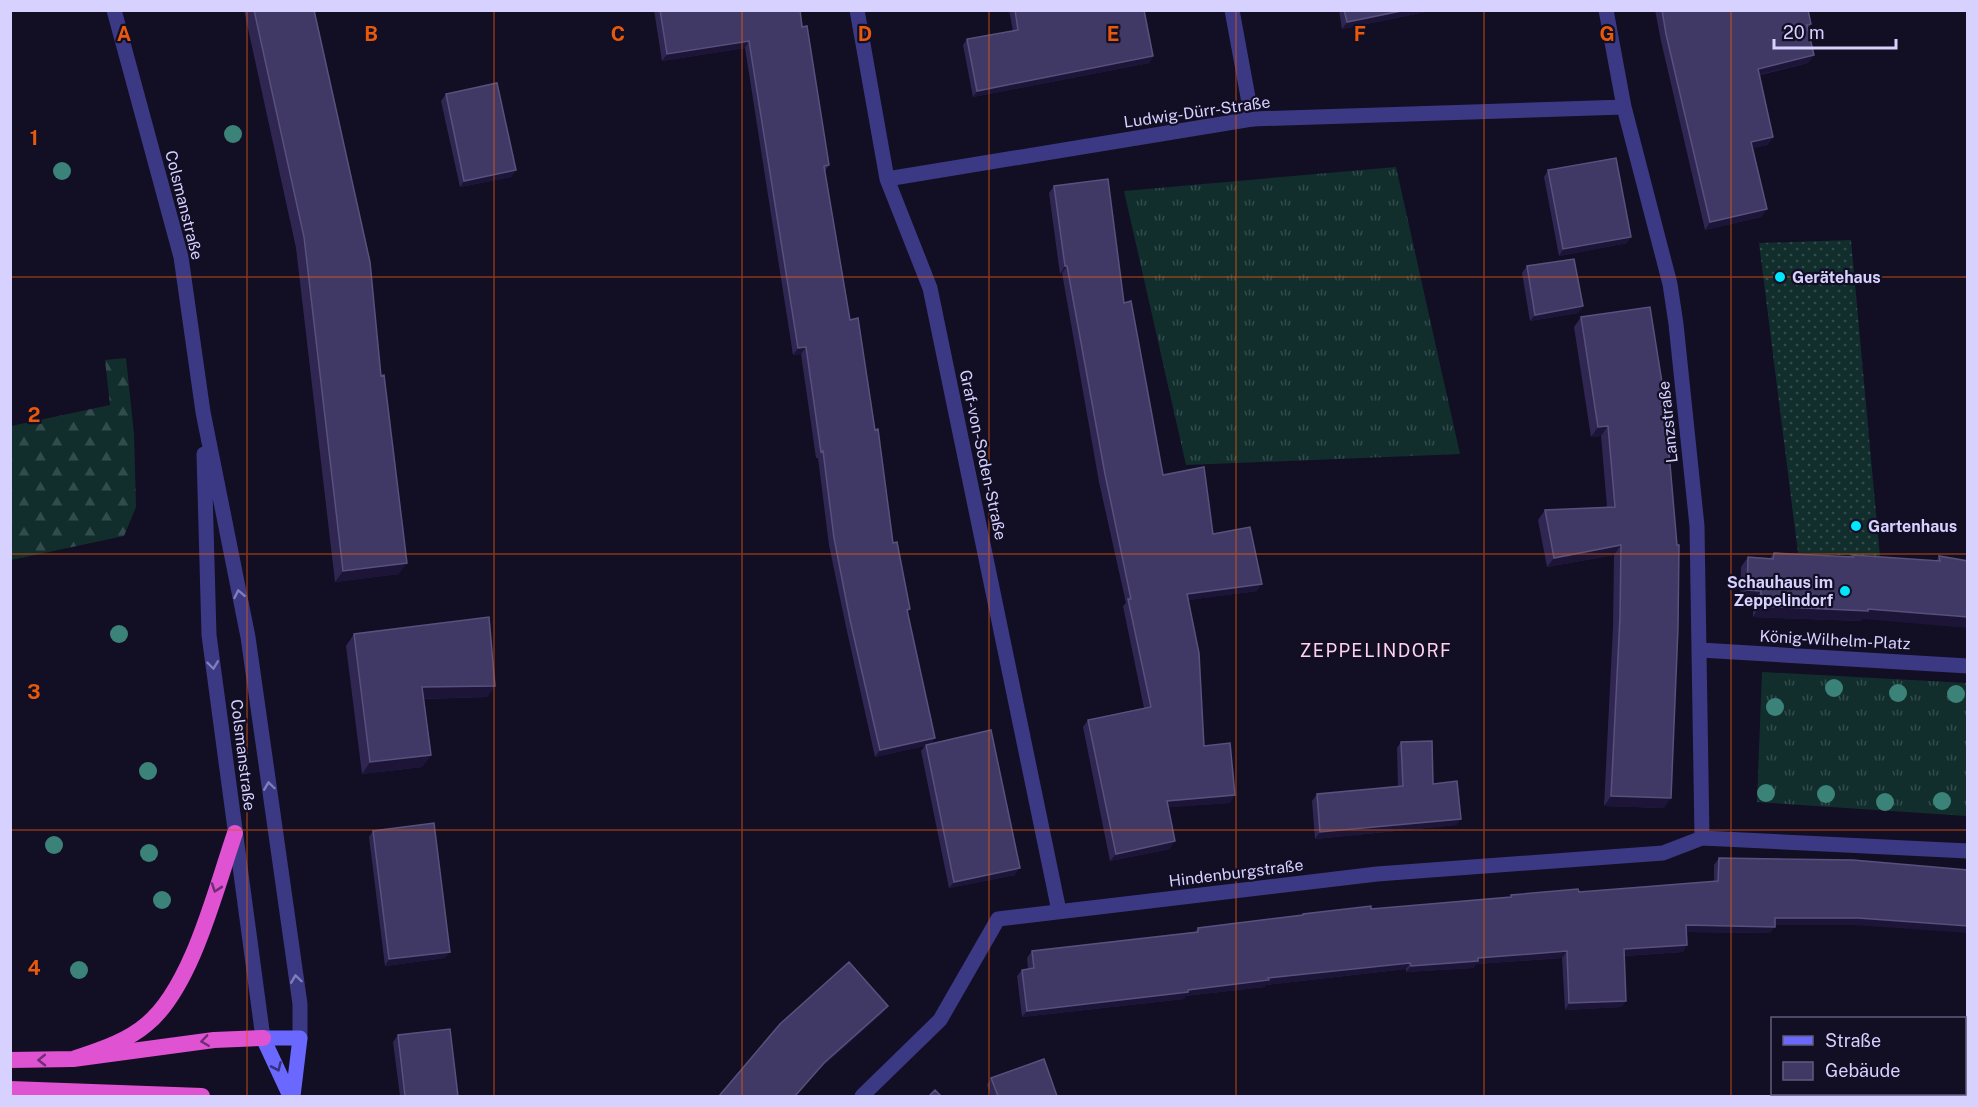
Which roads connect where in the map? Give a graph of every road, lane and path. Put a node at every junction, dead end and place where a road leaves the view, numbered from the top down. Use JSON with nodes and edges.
{"nodes":[{"id":1,"x":114,"y":10,"type":"edge"},
{"id":2,"x":856,"y":10,"type":"edge"},
{"id":3,"x":1232,"y":10,"type":"edge"},
{"id":4,"x":1606,"y":10,"type":"edge"},
{"id":5,"x":1624,"y":107,"type":"junction"},
{"id":6,"x":1252,"y":119,"type":"junction"},
{"id":7,"x":887,"y":179,"type":"junction"},
{"id":8,"x":203,"y":412,"type":"junction"},
{"id":9,"x":1700,"y":650,"type":"junction"},
{"id":10,"x":1968,"y":666,"type":"edge"},
{"id":11,"x":235,"y":833,"type":"junction"},
{"id":12,"x":1702,"y":838,"type":"junction"},
{"id":13,"x":1968,"y":851,"type":"edge"},
{"id":14,"x":1059,"y":911,"type":"junction"},
{"id":15,"x":263,"y":1038,"type":"junction"},
{"id":16,"x":300,"y":1038,"type":"junction"},
{"id":17,"x":73,"y":1059,"type":"junction"},
{"id":18,"x":10,"y":1060,"type":"edge"},
{"id":19,"x":10,"y":1089,"type":"edge"},
{"id":20,"x":202,"y":1096,"type":"edge"},
{"id":21,"x":291,"y":1096,"type":"edge"},
{"id":22,"x":862,"y":1096,"type":"edge"}],
"edges":[{"from":1,"to":8,"type":"street","name":"Colsmanstraße"},
{"from":2,"to":7,"type":"street","name":"Graf-von-Soden-Straße"},
{"from":3,"to":6,"type":"street"},
{"from":4,"to":5,"type":"street","name":"Lanzstraße"},
{"from":5,"to":6,"type":"street","name":"Ludwig-Dürr-Straße"},
{"from":5,"to":9,"type":"street","name":"Lanzstraße"},
{"from":6,"to":7,"type":"street","name":"Ludwig-Dürr-Straße"},
{"from":7,"to":14,"type":"street","name":"Graf-von-Soden-Straße"},
{"from":8,"to":11,"type":"street","name":"Colsmanstraße","one_way":true},
{"from":16,"to":8,"type":"street","name":"Colsmanstraße","one_way":true},
{"from":9,"to":10,"type":"street","name":"König-Wilhelm-Platz"},
{"from":9,"to":12,"type":"street","name":"Lanzstraße"},
{"from":11,"to":15,"type":"street","name":"Colsmanstraße"},
{"from":11,"to":17,"type":"highway","one_way":true},
{"from":12,"to":13,"type":"street"},
{"from":12,"to":14,"type":"street","name":"Hindenburgstraße"},
{"from":14,"to":22,"type":"street","name":"Hindenburgstraße"},
{"from":15,"to":16,"type":"main road"},
{"from":15,"to":17,"type":"highway","one_way":true},
{"from":15,"to":21,"type":"main road","name":"Colsmanstraße","one_way":true},
{"from":16,"to":21,"type":"main road","name":"Colsmanstraße"},
{"from":17,"to":18,"type":"highway","one_way":true},
{"from":19,"to":20,"type":"highway"}]}
